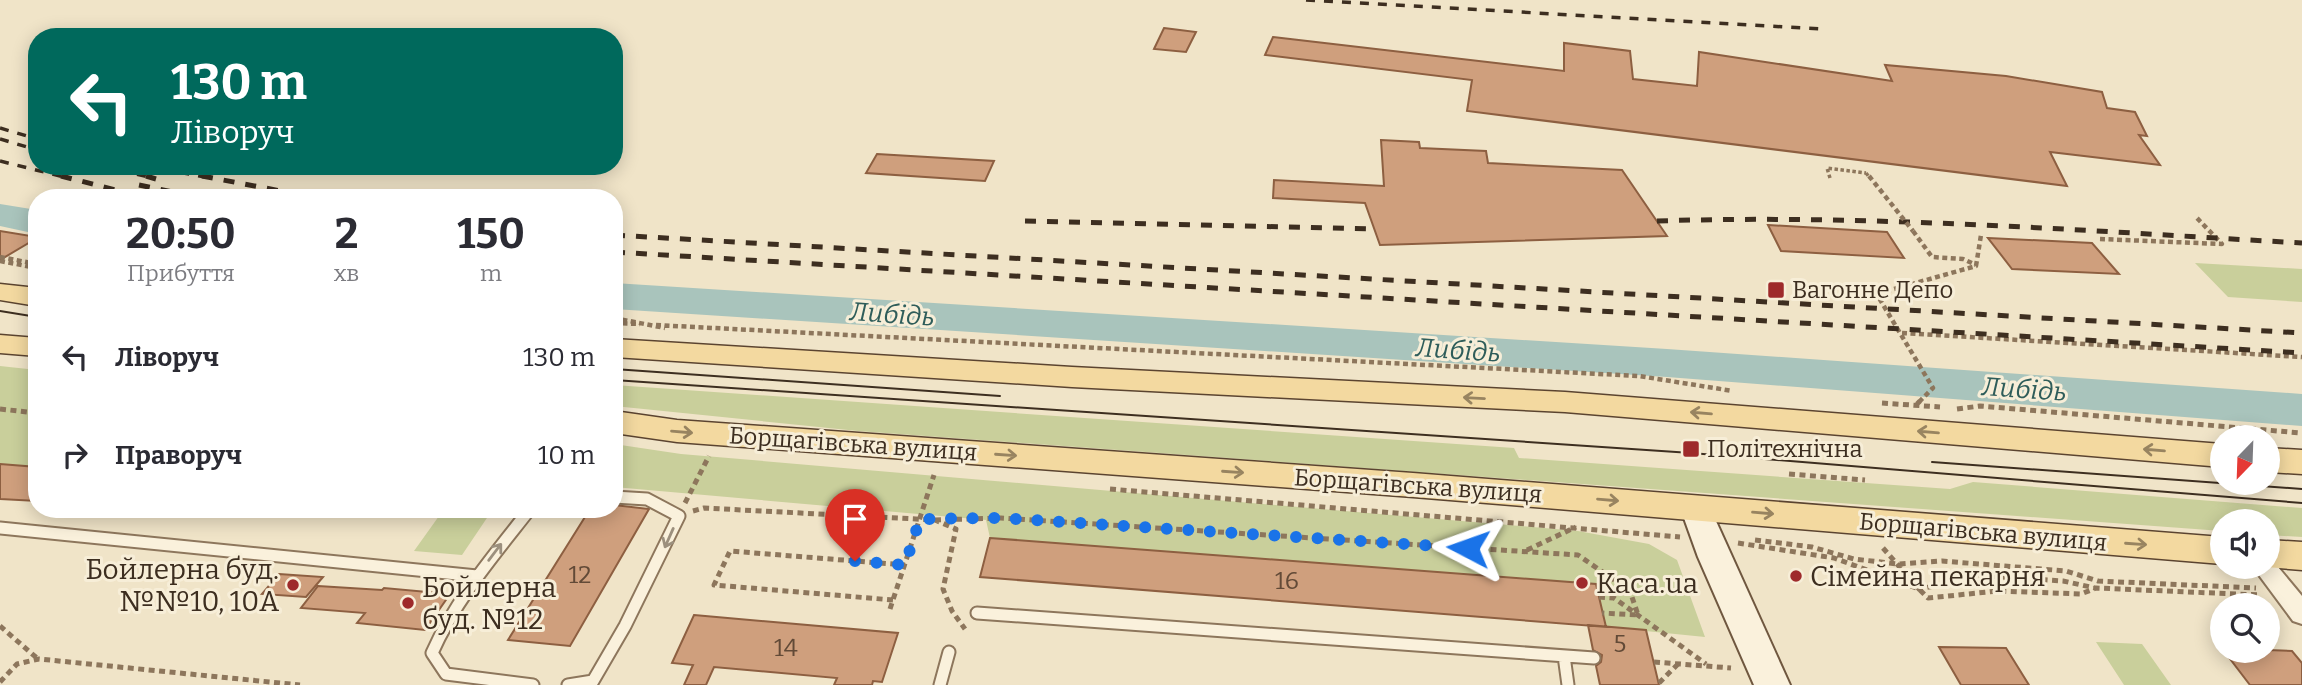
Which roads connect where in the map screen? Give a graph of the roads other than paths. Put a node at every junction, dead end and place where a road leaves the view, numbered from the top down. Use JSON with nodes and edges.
{"nodes":[{"id":1,"x":0,"y":292,"type":"edge"},
{"id":2,"x":28,"y":296,"type":"edge"},
{"id":3,"x":0,"y":344,"type":"edge"},
{"id":4,"x":28,"y":346,"type":"edge"},
{"id":5,"x":623,"y":349,"type":"edge"},
{"id":6,"x":623,"y":423,"type":"edge"},
{"id":7,"x":2210,"y":455,"type":"edge"},
{"id":8,"x":2280,"y":461,"type":"edge"},
{"id":9,"x":2302,"y":462,"type":"edge"},
{"id":10,"x":623,"y":498,"type":"edge"},
{"id":11,"x":523,"y":518,"type":"edge"},
{"id":12,"x":1703,"y":527,"type":"junction"},
{"id":13,"x":0,"y":528,"type":"edge"},
{"id":14,"x":2210,"y":550,"type":"edge"},
{"id":15,"x":2280,"y":555,"type":"edge"},
{"id":16,"x":2302,"y":556,"type":"edge"},
{"id":17,"x":477,"y":576,"type":"junction"},
{"id":18,"x":2275,"y":579,"type":"edge"},
{"id":19,"x":2291,"y":599,"type":"edge"},
{"id":20,"x":977,"y":613,"type":"road end"},
{"id":21,"x":949,"y":652,"type":"road end"},
{"id":22,"x":1564,"y":656,"type":"junction"},
{"id":23,"x":1594,"y":659,"type":"dead end"},
{"id":24,"x":533,"y":685,"type":"edge"},
{"id":25,"x":568,"y":685,"type":"edge"},
{"id":26,"x":940,"y":685,"type":"edge"},
{"id":27,"x":1568,"y":685,"type":"edge"},
{"id":28,"x":1772,"y":685,"type":"edge"}],
"edges":[{"from":1,"to":2,"type":"main road"},
{"from":3,"to":4,"type":"main road"},
{"from":7,"to":5,"type":"main road","one_way":true},
{"from":6,"to":12,"type":"main road","name":"Борщагівська вулиця","one_way":true},
{"from":8,"to":9,"type":"main road"},
{"from":10,"to":25,"type":"lane","one_way":true},
{"from":17,"to":11,"type":"lane","one_way":true},
{"from":12,"to":14,"type":"main road","name":"Борщагівська вулиця","one_way":true},
{"from":12,"to":28,"type":"street"},
{"from":13,"to":17,"type":"lane"},
{"from":15,"to":16,"type":"main road"},
{"from":17,"to":24,"type":"lane"},
{"from":18,"to":19,"type":"street"},
{"from":20,"to":22,"type":"lane"},
{"from":21,"to":26,"type":"lane"},
{"from":22,"to":23,"type":"lane"},
{"from":22,"to":27,"type":"lane"}]}
